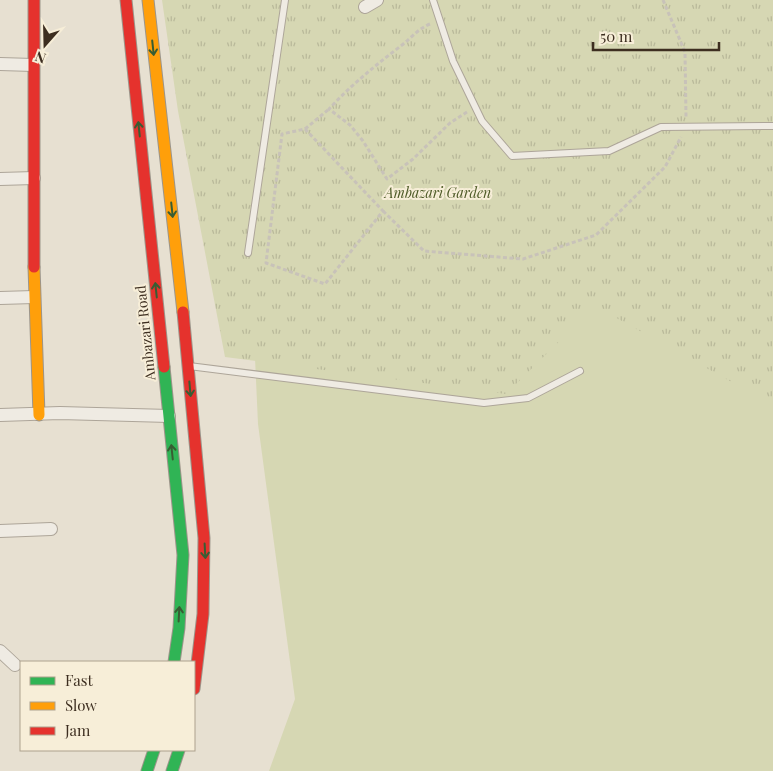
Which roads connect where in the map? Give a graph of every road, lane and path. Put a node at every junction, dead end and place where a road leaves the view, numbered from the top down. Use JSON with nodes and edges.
{"nodes":[{"id":1,"x":34,"y":0,"type":"edge"},
{"id":2,"x":126,"y":0,"type":"edge"},
{"id":3,"x":148,"y":0,"type":"edge"},
{"id":4,"x":285,"y":0,"type":"edge"},
{"id":5,"x":377,"y":0,"type":"edge"},
{"id":6,"x":433,"y":0,"type":"edge"},
{"id":7,"x":663,"y":0,"type":"edge"},
{"id":8,"x":365,"y":7,"type":"dead end"},
{"id":9,"x":440,"y":20,"type":"junction"},
{"id":10,"x":0,"y":64,"type":"edge"},
{"id":11,"x":33,"y":65,"type":"junction"},
{"id":12,"x":474,"y":107,"type":"junction"},
{"id":13,"x":329,"y":109,"type":"junction"},
{"id":14,"x":773,"y":126,"type":"edge"},
{"id":15,"x":687,"y":127,"type":"junction"},
{"id":16,"x":305,"y":130,"type":"junction"},
{"id":17,"x":34,"y":178,"type":"junction"},
{"id":18,"x":0,"y":179,"type":"edge"},
{"id":19,"x":383,"y":210,"type":"junction"},
{"id":20,"x":248,"y":253,"type":"dead end"},
{"id":21,"x":0,"y":298,"type":"edge"},
{"id":22,"x":34,"y":298,"type":"junction"},
{"id":23,"x":188,"y":366,"type":"junction"},
{"id":24,"x":580,"y":372,"type":"dead end"},
{"id":25,"x":0,"y":415,"type":"edge"},
{"id":26,"x":39,"y":415,"type":"junction"},
{"id":27,"x":169,"y":416,"type":"junction"},
{"id":28,"x":51,"y":529,"type":"dead end"},
{"id":29,"x":0,"y":531,"type":"edge"},
{"id":30,"x":0,"y":650,"type":"edge"},
{"id":31,"x":174,"y":661,"type":"edge"},
{"id":32,"x":14,"y":664,"type":"dead end"},
{"id":33,"x":195,"y":684,"type":"edge"},
{"id":34,"x":154,"y":751,"type":"edge"},
{"id":35,"x":179,"y":751,"type":"edge"},
{"id":36,"x":147,"y":771,"type":"edge"},
{"id":37,"x":172,"y":771,"type":"edge"}],
"edges":[{"from":1,"to":11,"type":"main road"},
{"from":27,"to":2,"type":"main road","name":"Ambazari Road","one_way":true},
{"from":3,"to":23,"type":"main road","one_way":true},
{"from":4,"to":20,"type":"lane"},
{"from":5,"to":8,"type":"street"},
{"from":6,"to":9,"type":"lane"},
{"from":7,"to":15,"type":"path"},
{"from":9,"to":12,"type":"lane"},
{"from":9,"to":13,"type":"path"},
{"from":10,"to":11,"type":"street"},
{"from":11,"to":17,"type":"main road"},
{"from":12,"to":13,"type":"path"},
{"from":12,"to":15,"type":"lane"},
{"from":13,"to":16,"type":"path"},
{"from":14,"to":15,"type":"lane"},
{"from":15,"to":19,"type":"path"},
{"from":16,"to":19,"type":"path"},
{"from":16,"to":19,"type":"path"},
{"from":17,"to":18,"type":"street"},
{"from":17,"to":22,"type":"main road"},
{"from":21,"to":22,"type":"street"},
{"from":22,"to":26,"type":"main road"},
{"from":23,"to":24,"type":"lane"},
{"from":23,"to":33,"type":"main road","one_way":true},
{"from":25,"to":26,"type":"street"},
{"from":26,"to":27,"type":"street"},
{"from":31,"to":27,"type":"main road","name":"Ambazari Road","one_way":true},
{"from":28,"to":29,"type":"street"},
{"from":30,"to":32,"type":"street"},
{"from":34,"to":36,"type":"main road"},
{"from":35,"to":37,"type":"main road"}]}
